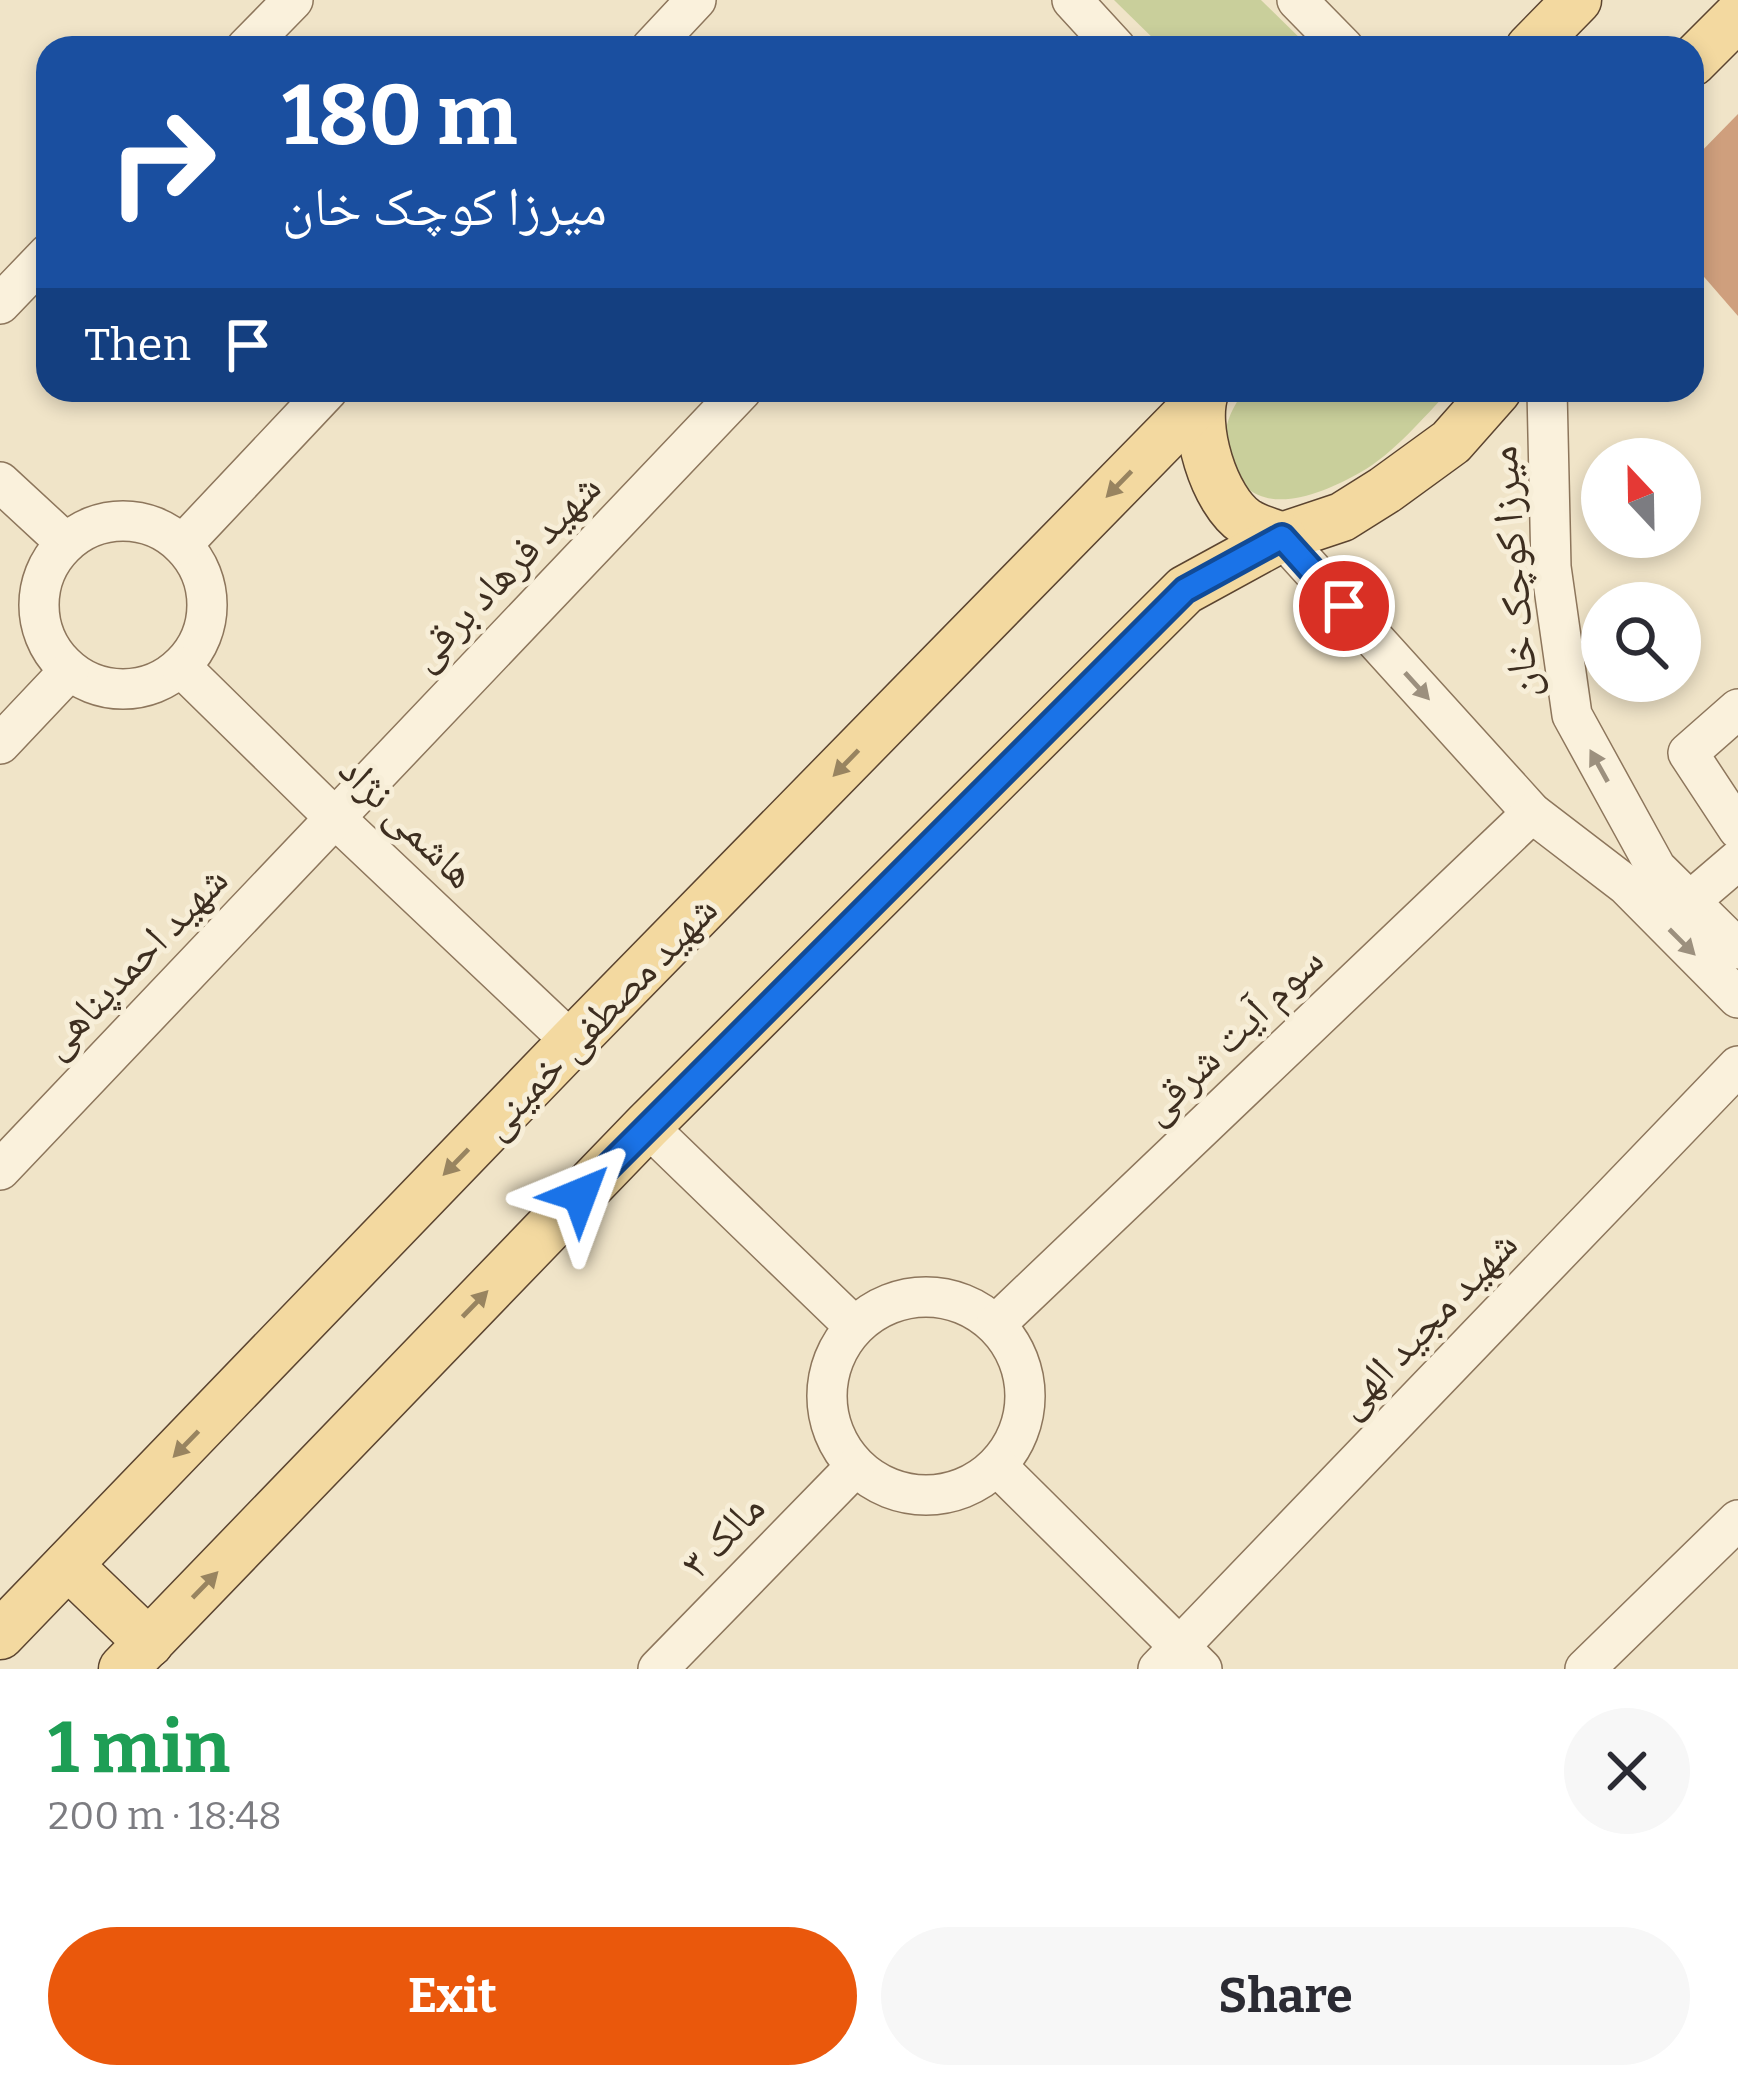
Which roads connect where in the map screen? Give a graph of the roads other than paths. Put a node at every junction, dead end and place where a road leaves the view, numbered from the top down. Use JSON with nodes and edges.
{"nodes":[{"id":1,"x":292,"y":0,"type":"edge"},
{"id":2,"x":696,"y":0,"type":"edge"},
{"id":3,"x":1297,"y":0,"type":"edge"},
{"id":4,"x":1577,"y":0,"type":"edge"},
{"id":5,"x":1738,"y":16,"type":"edge"},
{"id":6,"x":258,"y":36,"type":"edge"},
{"id":7,"x":662,"y":36,"type":"edge"},
{"id":8,"x":1332,"y":36,"type":"edge"},
{"id":9,"x":1542,"y":36,"type":"edge"},
{"id":10,"x":1704,"y":50,"type":"edge"},
{"id":11,"x":36,"y":266,"type":"edge"},
{"id":12,"x":0,"y":304,"type":"edge"},
{"id":13,"x":317,"y":402,"type":"edge"},
{"id":14,"x":731,"y":402,"type":"edge"},
{"id":15,"x":1195,"y":402,"type":"edge"},
{"id":16,"x":1202,"y":402,"type":"edge"},
{"id":17,"x":1486,"y":402,"type":"edge"},
{"id":18,"x":1547,"y":402,"type":"edge"},
{"id":19,"x":0,"y":482,"type":"edge"},
{"id":20,"x":1282,"y":537,"type":"junction"},
{"id":21,"x":66,"y":543,"type":"junction"},
{"id":22,"x":182,"y":545,"type":"junction"},
{"id":23,"x":181,"y":667,"type":"junction"},
{"id":24,"x":69,"y":671,"type":"junction"},
{"id":25,"x":1738,"y":709,"type":"edge"},
{"id":26,"x":0,"y":744,"type":"edge"},
{"id":27,"x":1532,"y":813,"type":"junction"},
{"id":28,"x":335,"y":818,"type":"junction"},
{"id":29,"x":1738,"y":829,"type":"edge"},
{"id":30,"x":1738,"y":860,"type":"edge"},
{"id":31,"x":1689,"y":902,"type":"junction"},
{"id":32,"x":1738,"y":949,"type":"edge"},
{"id":33,"x":1738,"y":998,"type":"edge"},
{"id":34,"x":572,"y":1042,"type":"junction"},
{"id":35,"x":1738,"y":1066,"type":"edge"},
{"id":36,"x":647,"y":1126,"type":"junction"},
{"id":37,"x":0,"y":1170,"type":"edge"},
{"id":38,"x":996,"y":1324,"type":"junction"},
{"id":39,"x":854,"y":1326,"type":"junction"},
{"id":40,"x":997,"y":1466,"type":"junction"},
{"id":41,"x":855,"y":1467,"type":"junction"},
{"id":42,"x":1738,"y":1520,"type":"edge"},
{"id":43,"x":68,"y":1565,"type":"junction"},
{"id":44,"x":0,"y":1635,"type":"edge"},
{"id":45,"x":136,"y":1656,"type":"edge"},
{"id":46,"x":1180,"y":1661,"type":"edge"},
{"id":47,"x":658,"y":1669,"type":"edge"},
{"id":48,"x":1586,"y":1669,"type":"edge"}],
"edges":[{"from":1,"to":6,"type":"street"},
{"from":2,"to":7,"type":"street"},
{"from":3,"to":8,"type":"street"},
{"from":4,"to":9,"type":"main road"},
{"from":5,"to":10,"type":"main road"},
{"from":11,"to":12,"type":"street"},
{"from":13,"to":22,"type":"street"},
{"from":14,"to":28,"type":"street","name":"شهید فرهاد برقی"},
{"from":15,"to":34,"type":"main road","name":"شهید مصطفی خمینی","one_way":true},
{"from":16,"to":20,"type":"main road"},
{"from":17,"to":20,"type":"main road"},
{"from":31,"to":18,"type":"street","name":"میرزا کوچک خان","one_way":true},
{"from":19,"to":21,"type":"street"},
{"from":20,"to":27,"type":"street","name":"میرزا کوچک خان","one_way":true},
{"from":20,"to":36,"type":"main road"},
{"from":21,"to":22,"type":"street"},
{"from":21,"to":24,"type":"street"},
{"from":22,"to":23,"type":"street"},
{"from":23,"to":24,"type":"street"},
{"from":23,"to":28,"type":"street","name":"هاشمی نژاد"},
{"from":24,"to":26,"type":"street"},
{"from":25,"to":29,"type":"street"},
{"from":27,"to":33,"type":"street","name":"میرزا کوچک خان","one_way":true},
{"from":27,"to":38,"type":"street","name":"سوم آیت شرقی"},
{"from":28,"to":34,"type":"street","name":"هاشمی نژاد"},
{"from":28,"to":37,"type":"street","name":"شهید احمدپناهی"},
{"from":30,"to":31,"type":"street"},
{"from":31,"to":32,"type":"street","name":"میرزا کوچک خان"},
{"from":34,"to":43,"type":"main road","name":"شهید مصطفی خمینی","one_way":true},
{"from":35,"to":46,"type":"street","name":"شهید مجید الهی"},
{"from":36,"to":39,"type":"street"},
{"from":45,"to":36,"type":"main road","one_way":true},
{"from":38,"to":39,"type":"street"},
{"from":38,"to":40,"type":"street"},
{"from":39,"to":41,"type":"street"},
{"from":40,"to":41,"type":"street"},
{"from":40,"to":46,"type":"street"},
{"from":41,"to":47,"type":"street","name":"مالک ۳"},
{"from":42,"to":48,"type":"street"},
{"from":43,"to":44,"type":"main road","name":"شهید مصطفی خمینی"},
{"from":43,"to":45,"type":"main road"}]}
